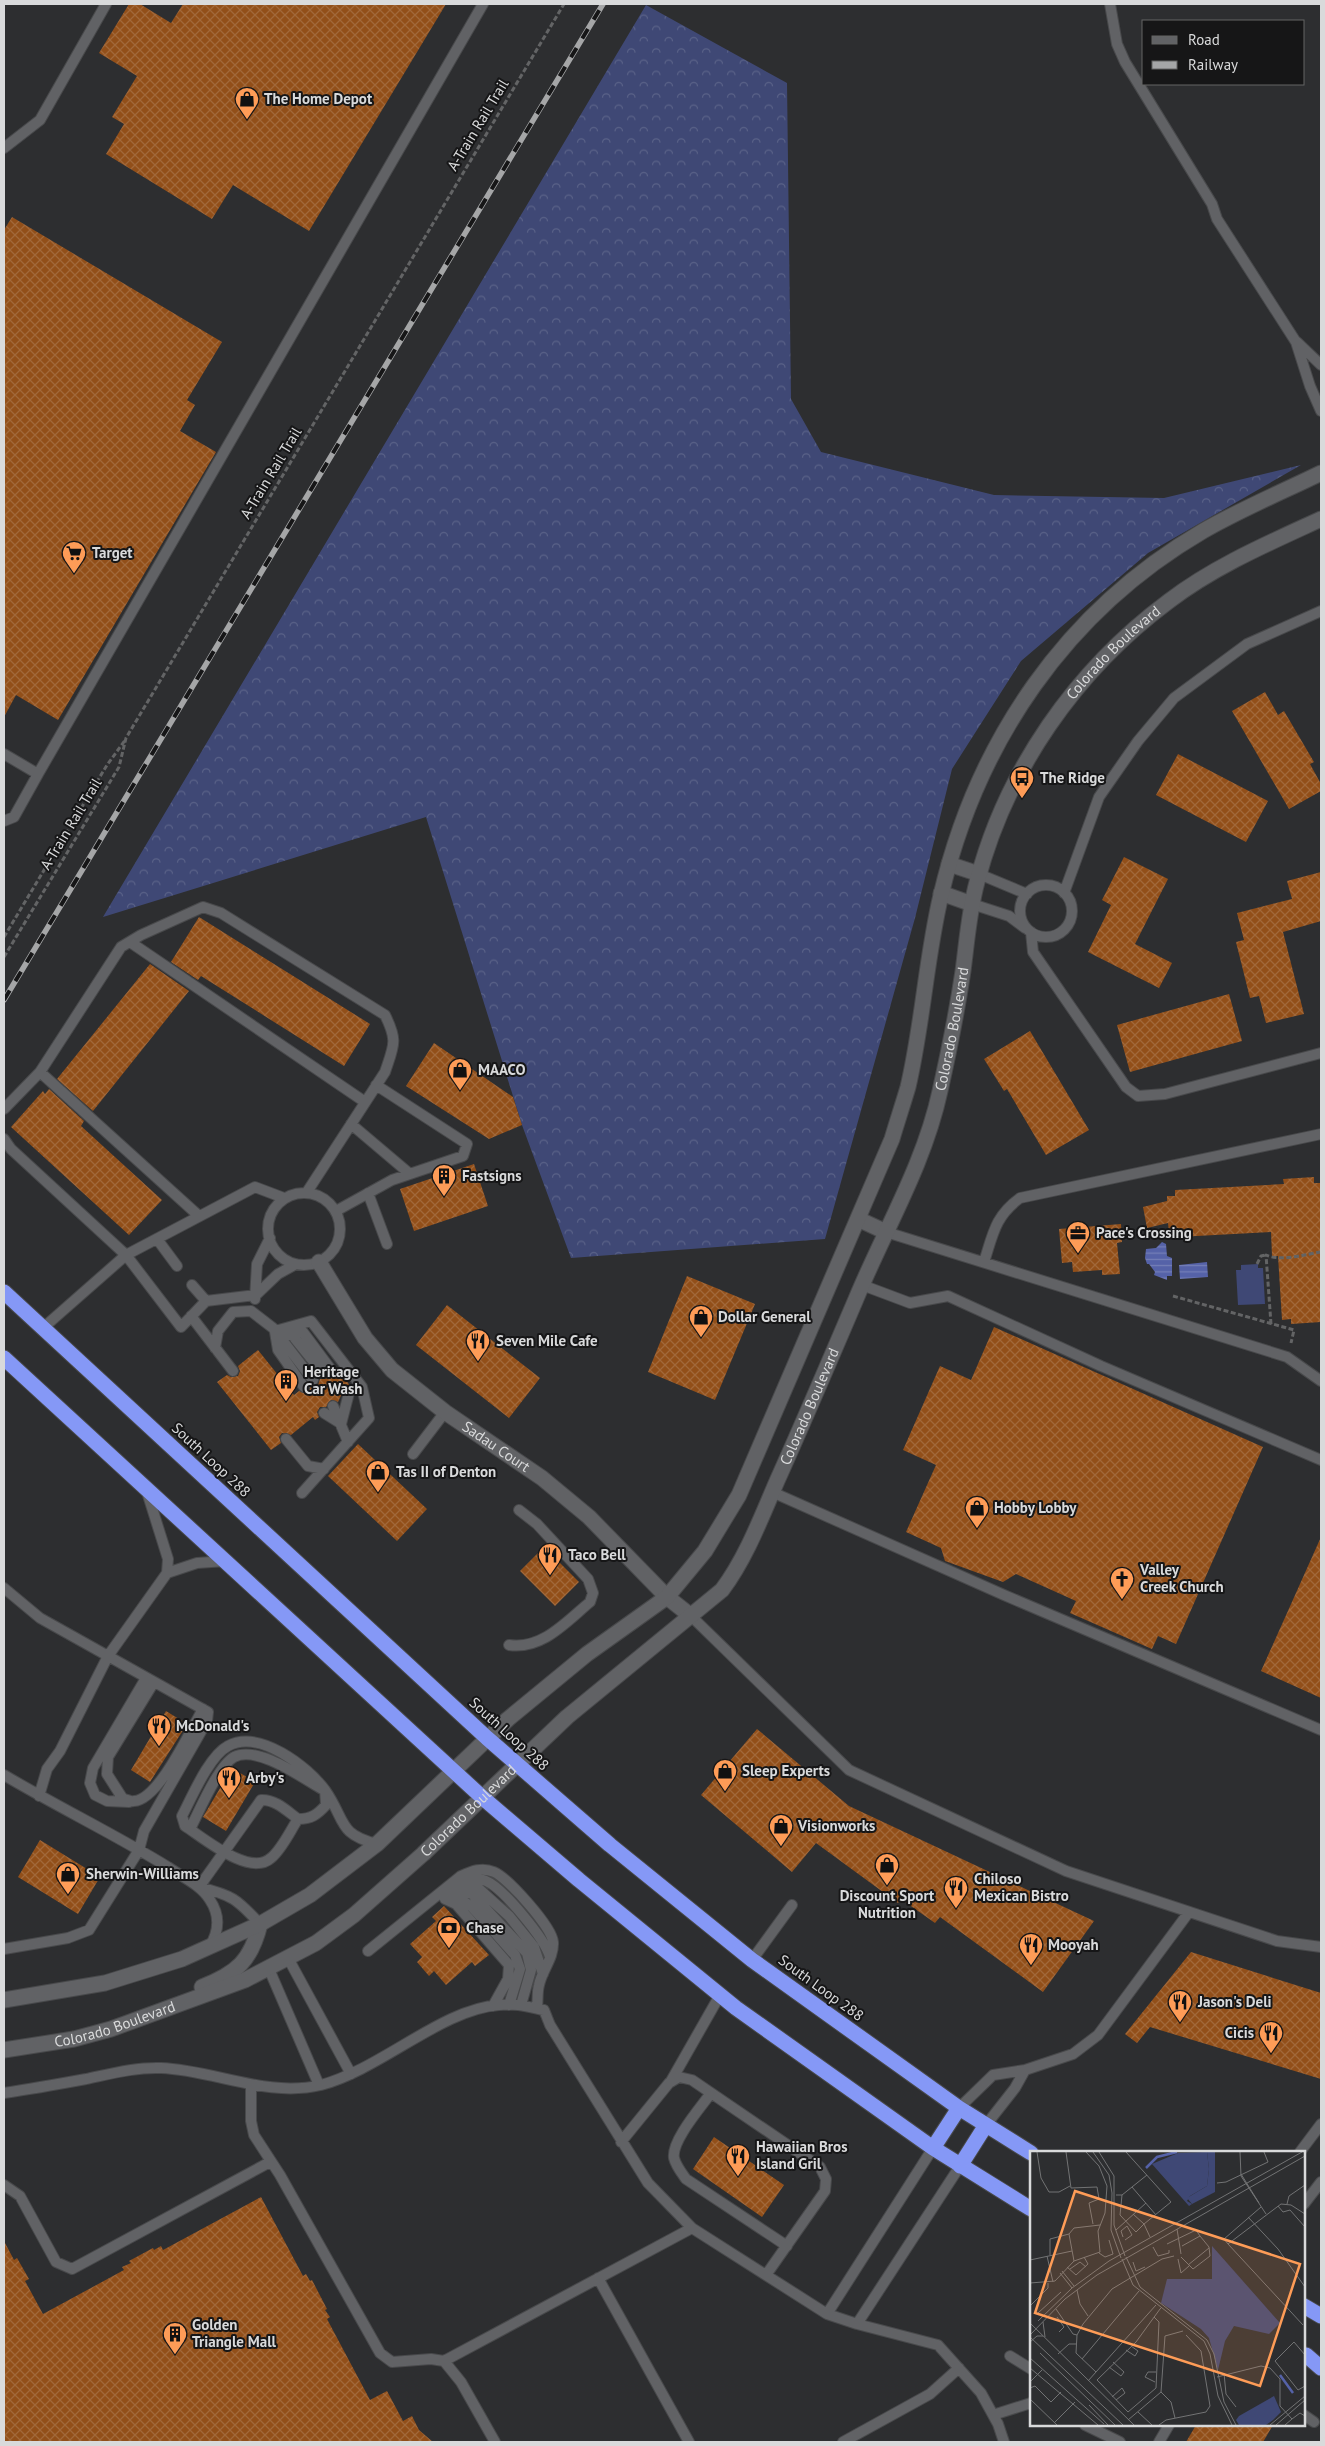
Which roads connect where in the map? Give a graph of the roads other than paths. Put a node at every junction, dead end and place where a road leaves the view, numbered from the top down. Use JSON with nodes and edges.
{"nodes":[{"id":1,"x":106,"y":4,"type":"edge"},
{"id":2,"x":483,"y":4,"type":"edge"},
{"id":3,"x":1110,"y":4,"type":"edge"},
{"id":4,"x":4,"y":148,"type":"edge"},
{"id":5,"x":1296,"y":342,"type":"junction"},
{"id":6,"x":1321,"y":365,"type":"edge"},
{"id":7,"x":1318,"y":397,"type":"edge"},
{"id":8,"x":1321,"y":411,"type":"edge"},
{"id":9,"x":1321,"y":473,"type":"edge"},
{"id":10,"x":1321,"y":519,"type":"edge"},
{"id":11,"x":1321,"y":611,"type":"edge"},
{"id":12,"x":4,"y":754,"type":"edge"},
{"id":13,"x":38,"y":774,"type":"junction"},
{"id":14,"x":4,"y":821,"type":"edge"},
{"id":15,"x":949,"y":864,"type":"junction"},
{"id":16,"x":979,"y":874,"type":"junction"},
{"id":17,"x":941,"y":893,"type":"junction"},
{"id":18,"x":1064,"y":893,"type":"junction"},
{"id":19,"x":1027,"y":894,"type":"junction"},
{"id":20,"x":972,"y":904,"type":"junction"},
{"id":21,"x":1029,"y":931,"type":"junction"},
{"id":22,"x":130,"y":942,"type":"junction"},
{"id":23,"x":1321,"y":1053,"type":"edge"},
{"id":24,"x":40,"y":1072,"type":"junction"},
{"id":25,"x":376,"y":1085,"type":"junction"},
{"id":26,"x":364,"y":1102,"type":"junction"},
{"id":27,"x":4,"y":1109,"type":"edge"},
{"id":28,"x":350,"y":1124,"type":"junction"},
{"id":29,"x":1321,"y":1134,"type":"edge"},
{"id":30,"x":4,"y":1139,"type":"edge"},
{"id":31,"x":410,"y":1174,"type":"junction"},
{"id":32,"x":307,"y":1192,"type":"junction"},
{"id":33,"x":368,"y":1193,"type":"junction"},
{"id":34,"x":284,"y":1198,"type":"junction"},
{"id":35,"x":336,"y":1211,"type":"junction"},
{"id":36,"x":199,"y":1216,"type":"junction"},
{"id":37,"x":858,"y":1219,"type":"junction"},
{"id":38,"x":886,"y":1232,"type":"junction"},
{"id":39,"x":270,"y":1238,"type":"junction"},
{"id":40,"x":156,"y":1239,"type":"junction"},
{"id":41,"x":387,"y":1244,"type":"dead end"},
{"id":42,"x":126,"y":1255,"type":"junction"},
{"id":43,"x":319,"y":1262,"type":"junction"},
{"id":44,"x":984,"y":1262,"type":"junction"},
{"id":45,"x":296,"y":1264,"type":"junction"},
{"id":46,"x":177,"y":1266,"type":"dead end"},
{"id":47,"x":192,"y":1285,"type":"dead end"},
{"id":48,"x":862,"y":1285,"type":"junction"},
{"id":49,"x":4,"y":1292,"type":"edge"},
{"id":50,"x":256,"y":1296,"type":"junction"},
{"id":51,"x":206,"y":1301,"type":"junction"},
{"id":52,"x":251,"y":1311,"type":"junction"},
{"id":53,"x":191,"y":1316,"type":"junction"},
{"id":54,"x":43,"y":1328,"type":"junction"},
{"id":55,"x":275,"y":1331,"type":"junction"},
{"id":56,"x":215,"y":1348,"type":"junction"},
{"id":57,"x":4,"y":1358,"type":"edge"},
{"id":58,"x":326,"y":1370,"type":"dead end"},
{"id":59,"x":233,"y":1371,"type":"dead end"},
{"id":60,"x":313,"y":1380,"type":"dead end"},
{"id":61,"x":1321,"y":1381,"type":"edge"},
{"id":62,"x":304,"y":1387,"type":"dead end"},
{"id":63,"x":347,"y":1395,"type":"dead end"},
{"id":64,"x":333,"y":1406,"type":"dead end"},
{"id":65,"x":445,"y":1412,"type":"junction"},
{"id":66,"x":324,"y":1413,"type":"dead end"},
{"id":67,"x":341,"y":1424,"type":"junction"},
{"id":68,"x":286,"y":1438,"type":"dead end"},
{"id":69,"x":348,"y":1442,"type":"junction"},
{"id":70,"x":413,"y":1454,"type":"dead end"},
{"id":71,"x":1321,"y":1460,"type":"edge"},
{"id":72,"x":324,"y":1469,"type":"junction"},
{"id":73,"x":146,"y":1489,"type":"junction"},
{"id":74,"x":772,"y":1492,"type":"junction"},
{"id":75,"x":302,"y":1493,"type":"dead end"},
{"id":76,"x":519,"y":1510,"type":"dead end"},
{"id":77,"x":226,"y":1561,"type":"junction"},
{"id":78,"x":167,"y":1573,"type":"junction"},
{"id":79,"x":4,"y":1588,"type":"edge"},
{"id":80,"x":667,"y":1597,"type":"junction"},
{"id":81,"x":691,"y":1616,"type":"junction"},
{"id":82,"x":509,"y":1645,"type":"dead end"},
{"id":83,"x":108,"y":1656,"type":"junction"},
{"id":84,"x":150,"y":1680,"type":"junction"},
{"id":85,"x":203,"y":1709,"type":"junction"},
{"id":86,"x":1321,"y":1730,"type":"edge"},
{"id":87,"x":487,"y":1738,"type":"junction"},
{"id":88,"x":516,"y":1764,"type":"junction"},
{"id":89,"x":453,"y":1769,"type":"junction"},
{"id":90,"x":4,"y":1775,"type":"edge"},
{"id":91,"x":325,"y":1790,"type":"junction"},
{"id":92,"x":40,"y":1796,"type":"junction"},
{"id":93,"x":482,"y":1798,"type":"junction"},
{"id":94,"x":135,"y":1802,"type":"junction"},
{"id":95,"x":298,"y":1819,"type":"junction"},
{"id":96,"x":377,"y":1844,"type":"junction"},
{"id":97,"x":139,"y":1850,"type":"junction"},
{"id":98,"x":224,"y":1852,"type":"junction"},
{"id":99,"x":199,"y":1887,"type":"junction"},
{"id":100,"x":443,"y":1891,"type":"junction"},
{"id":101,"x":792,"y":1905,"type":"dead end"},
{"id":102,"x":1189,"y":1912,"type":"junction"},
{"id":103,"x":260,"y":1924,"type":"junction"},
{"id":104,"x":1321,"y":1947,"type":"edge"},
{"id":105,"x":4,"y":1949,"type":"edge"},
{"id":106,"x":208,"y":1949,"type":"junction"},
{"id":107,"x":368,"y":1951,"type":"dead end"},
{"id":108,"x":288,"y":1958,"type":"junction"},
{"id":109,"x":752,"y":1960,"type":"junction"},
{"id":110,"x":269,"y":1969,"type":"junction"},
{"id":111,"x":543,"y":1974,"type":"junction"},
{"id":112,"x":720,"y":1995,"type":"junction"},
{"id":113,"x":4,"y":2000,"type":"edge"},
{"id":114,"x":509,"y":2005,"type":"junction"},
{"id":115,"x":521,"y":2005,"type":"junction"},
{"id":116,"x":493,"y":2006,"type":"junction"},
{"id":117,"x":537,"y":2008,"type":"junction"},
{"id":118,"x":111,"y":2029,"type":"junction"},
{"id":119,"x":4,"y":2050,"type":"edge"},
{"id":120,"x":1025,"y":2070,"type":"junction"},
{"id":121,"x":351,"y":2074,"type":"junction"},
{"id":122,"x":669,"y":2083,"type":"junction"},
{"id":123,"x":251,"y":2084,"type":"junction"},
{"id":124,"x":319,"y":2085,"type":"junction"},
{"id":125,"x":4,"y":2093,"type":"edge"},
{"id":126,"x":711,"y":2093,"type":"junction"},
{"id":127,"x":959,"y":2108,"type":"junction"},
{"id":128,"x":1321,"y":2124,"type":"edge"},
{"id":129,"x":986,"y":2125,"type":"junction"},
{"id":130,"x":621,"y":2142,"type":"junction"},
{"id":131,"x":933,"y":2148,"type":"junction"},
{"id":132,"x":1301,"y":2151,"type":"edge"},
{"id":133,"x":1030,"y":2152,"type":"edge"},
{"id":134,"x":270,"y":2162,"type":"junction"},
{"id":135,"x":960,"y":2166,"type":"junction"},
{"id":136,"x":1321,"y":2182,"type":"edge"},
{"id":137,"x":4,"y":2185,"type":"edge"},
{"id":138,"x":1305,"y":2203,"type":"edge"},
{"id":139,"x":1030,"y":2208,"type":"edge"},
{"id":140,"x":692,"y":2228,"type":"junction"},
{"id":141,"x":787,"y":2246,"type":"junction"},
{"id":142,"x":766,"y":2275,"type":"junction"},
{"id":143,"x":598,"y":2278,"type":"junction"},
{"id":144,"x":1305,"y":2307,"type":"edge"},
{"id":145,"x":827,"y":2314,"type":"junction"},
{"id":146,"x":1321,"y":2316,"type":"edge"},
{"id":147,"x":857,"y":2324,"type":"junction"},
{"id":148,"x":1305,"y":2355,"type":"edge"},
{"id":149,"x":1010,"y":2356,"type":"dead end"},
{"id":150,"x":444,"y":2361,"type":"junction"},
{"id":151,"x":1321,"y":2362,"type":"edge"},
{"id":152,"x":960,"y":2368,"type":"junction"},
{"id":153,"x":1030,"y":2368,"type":"edge"},
{"id":154,"x":1321,"y":2368,"type":"edge"},
{"id":155,"x":1030,"y":2403,"type":"edge"},
{"id":156,"x":993,"y":2416,"type":"junction"},
{"id":157,"x":1305,"y":2416,"type":"edge"},
{"id":158,"x":1314,"y":2422,"type":"dead end"},
{"id":159,"x":1087,"y":2426,"type":"edge"},
{"id":160,"x":1168,"y":2426,"type":"edge"},
{"id":161,"x":495,"y":2442,"type":"edge"},
{"id":162,"x":689,"y":2442,"type":"edge"},
{"id":163,"x":843,"y":2442,"type":"edge"},
{"id":164,"x":1004,"y":2442,"type":"edge"},
{"id":165,"x":1120,"y":2442,"type":"edge"},
{"id":166,"x":1159,"y":2442,"type":"edge"}],
"edges":[{"from":1,"to":4,"type":"lane"},
{"from":2,"to":13,"type":"lane"},
{"from":3,"to":5,"type":"lane"},
{"from":5,"to":6,"type":"lane"},
{"from":5,"to":7,"type":"lane"},
{"from":7,"to":8,"type":"lane"},
{"from":9,"to":15,"type":"street","name":"Colorado Boulevard"},
{"from":10,"to":16,"type":"street","name":"Colorado Boulevard"},
{"from":11,"to":18,"type":"lane"},
{"from":12,"to":13,"type":"lane"},
{"from":13,"to":14,"type":"lane"},
{"from":15,"to":16,"type":"street"},
{"from":15,"to":17,"type":"street","name":"Colorado Boulevard"},
{"from":16,"to":19,"type":"lane"},
{"from":16,"to":20,"type":"street","name":"Colorado Boulevard"},
{"from":17,"to":20,"type":"street"},
{"from":17,"to":37,"type":"street","name":"Colorado Boulevard"},
{"from":18,"to":19,"type":"lane"},
{"from":18,"to":21,"type":"lane"},
{"from":19,"to":21,"type":"lane"},
{"from":20,"to":21,"type":"lane"},
{"from":20,"to":38,"type":"street","name":"Colorado Boulevard"},
{"from":21,"to":23,"type":"lane"},
{"from":22,"to":24,"type":"lane"},
{"from":22,"to":25,"type":"lane"},
{"from":22,"to":26,"type":"lane"},
{"from":24,"to":27,"type":"lane"},
{"from":24,"to":36,"type":"lane"},
{"from":25,"to":26,"type":"lane"},
{"from":25,"to":31,"type":"lane"},
{"from":26,"to":28,"type":"lane"},
{"from":28,"to":31,"type":"lane"},
{"from":28,"to":32,"type":"lane"},
{"from":29,"to":44,"type":"lane"},
{"from":30,"to":42,"type":"lane"},
{"from":31,"to":33,"type":"lane"},
{"from":32,"to":34,"type":"lane"},
{"from":32,"to":35,"type":"lane"},
{"from":33,"to":35,"type":"lane"},
{"from":33,"to":41,"type":"lane"},
{"from":34,"to":36,"type":"lane"},
{"from":34,"to":39,"type":"lane"},
{"from":35,"to":43,"type":"lane"},
{"from":36,"to":40,"type":"lane"},
{"from":37,"to":38,"type":"street"},
{"from":37,"to":80,"type":"street","name":"Colorado Boulevard"},
{"from":38,"to":44,"type":"lane"},
{"from":38,"to":48,"type":"street","name":"Colorado Boulevard"},
{"from":39,"to":45,"type":"lane"},
{"from":39,"to":50,"type":"lane"},
{"from":40,"to":42,"type":"lane"},
{"from":40,"to":46,"type":"lane"},
{"from":42,"to":53,"type":"lane"},
{"from":42,"to":54,"type":"lane"},
{"from":43,"to":45,"type":"lane"},
{"from":43,"to":65,"type":"street","name":"Sadau Court"},
{"from":44,"to":61,"type":"lane"},
{"from":45,"to":50,"type":"lane"},
{"from":47,"to":51,"type":"lane"},
{"from":48,"to":71,"type":"lane"},
{"from":48,"to":74,"type":"street","name":"Colorado Boulevard"},
{"from":49,"to":54,"type":"highway","name":"South Loop 288"},
{"from":50,"to":51,"type":"lane"},
{"from":50,"to":52,"type":"lane"},
{"from":51,"to":53,"type":"lane"},
{"from":52,"to":55,"type":"lane"},
{"from":52,"to":56,"type":"lane"},
{"from":53,"to":56,"type":"lane"},
{"from":54,"to":87,"type":"highway","name":"South Loop 288"},
{"from":55,"to":58,"type":"lane"},
{"from":55,"to":60,"type":"lane"},
{"from":55,"to":62,"type":"lane"},
{"from":55,"to":69,"type":"lane"},
{"from":56,"to":59,"type":"lane"},
{"from":57,"to":73,"type":"highway"},
{"from":63,"to":67,"type":"lane"},
{"from":64,"to":67,"type":"lane"},
{"from":65,"to":70,"type":"lane"},
{"from":65,"to":80,"type":"street","name":"Sadau Court"},
{"from":66,"to":67,"type":"lane"},
{"from":67,"to":69,"type":"lane"},
{"from":68,"to":72,"type":"lane"},
{"from":69,"to":72,"type":"lane"},
{"from":72,"to":75,"type":"lane"},
{"from":73,"to":77,"type":"highway"},
{"from":73,"to":78,"type":"lane"},
{"from":74,"to":81,"type":"street","name":"Colorado Boulevard"},
{"from":74,"to":86,"type":"lane"},
{"from":76,"to":82,"type":"lane"},
{"from":77,"to":78,"type":"lane"},
{"from":77,"to":89,"type":"highway"},
{"from":78,"to":83,"type":"lane"},
{"from":79,"to":83,"type":"lane"},
{"from":80,"to":81,"type":"street","name":"Sadau Court"},
{"from":80,"to":87,"type":"street","name":"Colorado Boulevard"},
{"from":81,"to":88,"type":"street","name":"Colorado Boulevard"},
{"from":81,"to":102,"type":"lane"},
{"from":83,"to":84,"type":"lane"},
{"from":83,"to":92,"type":"lane"},
{"from":84,"to":85,"type":"lane"},
{"from":84,"to":94,"type":"lane"},
{"from":84,"to":94,"type":"lane"},
{"from":85,"to":94,"type":"lane"},
{"from":85,"to":97,"type":"lane"},
{"from":87,"to":88,"type":"highway","name":"South Loop 288"},
{"from":87,"to":89,"type":"street","name":"Colorado Boulevard"},
{"from":88,"to":93,"type":"street","name":"Colorado Boulevard"},
{"from":88,"to":109,"type":"highway","name":"South Loop 288"},
{"from":89,"to":93,"type":"highway"},
{"from":89,"to":96,"type":"street","name":"Colorado Boulevard"},
{"from":90,"to":92,"type":"lane"},
{"from":91,"to":95,"type":"lane"},
{"from":91,"to":96,"type":"lane"},
{"from":91,"to":98,"type":"lane"},
{"from":92,"to":97,"type":"lane"},
{"from":93,"to":108,"type":"street","name":"Colorado Boulevard"},
{"from":93,"to":112,"type":"highway"},
{"from":95,"to":98,"type":"lane"},
{"from":95,"to":98,"type":"lane"},
{"from":96,"to":103,"type":"street","name":"Colorado Boulevard"},
{"from":97,"to":99,"type":"lane"},
{"from":97,"to":105,"type":"lane"},
{"from":98,"to":99,"type":"lane"},
{"from":99,"to":103,"type":"lane"},
{"from":99,"to":106,"type":"lane"},
{"from":100,"to":107,"type":"lane"},
{"from":100,"to":111,"type":"lane"},
{"from":100,"to":111,"type":"lane"},
{"from":100,"to":114,"type":"lane"},
{"from":100,"to":115,"type":"lane"},
{"from":100,"to":116,"type":"lane"},
{"from":101,"to":109,"type":"lane"},
{"from":102,"to":104,"type":"lane"},
{"from":102,"to":120,"type":"lane"},
{"from":103,"to":106,"type":"street","name":"Colorado Boulevard"},
{"from":103,"to":118,"type":"street"},
{"from":106,"to":113,"type":"street","name":"Colorado Boulevard"},
{"from":108,"to":110,"type":"street","name":"Colorado Boulevard"},
{"from":108,"to":121,"type":"lane"},
{"from":109,"to":127,"type":"highway","name":"South Loop 288"},
{"from":110,"to":118,"type":"street","name":"Colorado Boulevard"},
{"from":110,"to":124,"type":"lane"},
{"from":111,"to":117,"type":"lane"},
{"from":112,"to":122,"type":"lane"},
{"from":112,"to":131,"type":"highway"},
{"from":114,"to":115,"type":"lane"},
{"from":114,"to":116,"type":"lane"},
{"from":115,"to":117,"type":"lane"},
{"from":116,"to":121,"type":"lane"},
{"from":117,"to":130,"type":"lane"},
{"from":118,"to":119,"type":"street","name":"Colorado Boulevard"},
{"from":120,"to":127,"type":"lane"},
{"from":120,"to":129,"type":"lane"},
{"from":121,"to":124,"type":"lane"},
{"from":122,"to":126,"type":"lane"},
{"from":122,"to":130,"type":"lane"},
{"from":123,"to":124,"type":"lane"},
{"from":123,"to":125,"type":"lane"},
{"from":123,"to":134,"type":"lane"},
{"from":126,"to":141,"type":"lane"},
{"from":126,"to":141,"type":"lane"},
{"from":127,"to":129,"type":"highway","name":"South Loop 288"},
{"from":127,"to":131,"type":"highway"},
{"from":128,"to":132,"type":"lane"},
{"from":129,"to":133,"type":"highway","name":"South Loop 288"},
{"from":129,"to":135,"type":"highway"},
{"from":130,"to":140,"type":"lane"},
{"from":131,"to":135,"type":"highway"},
{"from":131,"to":145,"type":"lane"},
{"from":134,"to":137,"type":"lane"},
{"from":134,"to":150,"type":"lane"},
{"from":135,"to":139,"type":"highway"},
{"from":135,"to":147,"type":"lane"},
{"from":136,"to":138,"type":"lane"},
{"from":140,"to":142,"type":"lane"},
{"from":140,"to":143,"type":"lane"},
{"from":141,"to":142,"type":"lane"},
{"from":142,"to":145,"type":"lane"},
{"from":143,"to":150,"type":"lane"},
{"from":143,"to":162,"type":"lane"},
{"from":144,"to":146,"type":"highway"},
{"from":145,"to":147,"type":"lane"},
{"from":147,"to":152,"type":"lane"},
{"from":148,"to":151,"type":"highway"},
{"from":148,"to":154,"type":"highway"},
{"from":149,"to":153,"type":"lane"},
{"from":150,"to":161,"type":"lane"},
{"from":152,"to":156,"type":"lane"},
{"from":152,"to":163,"type":"lane"},
{"from":155,"to":156,"type":"lane"},
{"from":156,"to":164,"type":"lane"},
{"from":157,"to":158,"type":"lane"},
{"from":159,"to":165,"type":"lane"},
{"from":160,"to":166,"type":"lane"}]}
